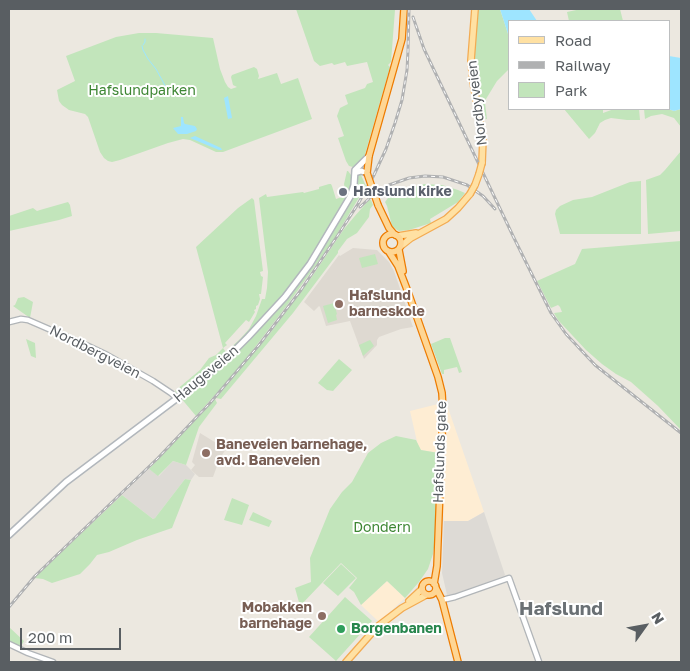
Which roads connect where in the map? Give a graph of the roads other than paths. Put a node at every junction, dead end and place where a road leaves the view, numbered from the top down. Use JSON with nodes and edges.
{"nodes":[{"id":1,"x":398,"y":9,"type":"edge"},
{"id":2,"x":404,"y":9,"type":"edge"},
{"id":3,"x":475,"y":9,"type":"edge"},
{"id":4,"x":399,"y":48,"type":"junction"},
{"id":5,"x":369,"y":156,"type":"junction"},
{"id":6,"x":355,"y":173,"type":"junction"},
{"id":7,"x":367,"y":173,"type":"junction"},
{"id":8,"x":378,"y":205,"type":"junction"},
{"id":9,"x":423,"y":231,"type":"junction"},
{"id":10,"x":396,"y":235,"type":"junction"},
{"id":11,"x":385,"y":238,"type":"junction"},
{"id":12,"x":400,"y":248,"type":"junction"},
{"id":13,"x":389,"y":252,"type":"junction"},
{"id":14,"x":408,"y":292,"type":"junction"},
{"id":15,"x":9,"y":322,"type":"edge"},
{"id":16,"x":177,"y":398,"type":"junction"},
{"id":17,"x":9,"y":535,"type":"edge"},
{"id":18,"x":436,"y":558,"type":"junction"},
{"id":19,"x":426,"y":582,"type":"junction"},
{"id":20,"x":435,"y":586,"type":"junction"},
{"id":21,"x":422,"y":589,"type":"junction"},
{"id":22,"x":428,"y":595,"type":"junction"},
{"id":23,"x":442,"y":600,"type":"junction"},
{"id":24,"x":402,"y":608,"type":"junction"},
{"id":25,"x":446,"y":614,"type":"junction"},
{"id":26,"x":9,"y":644,"type":"edge"},
{"id":27,"x":53,"y":662,"type":"edge"},
{"id":28,"x":346,"y":662,"type":"edge"},
{"id":29,"x":458,"y":662,"type":"edge"},
{"id":30,"x":539,"y":662,"type":"edge"}],
"edges":[{"from":1,"to":4,"type":"highway"},
{"from":2,"to":4,"type":"highway"},
{"from":3,"to":9,"type":"main road","name":"Nordbyveien","bridge":true},
{"from":4,"to":5,"type":"highway"},
{"from":5,"to":6,"type":"main road","name":"Haugeveien"},
{"from":5,"to":7,"type":"highway"},
{"from":6,"to":7,"type":"main road"},
{"from":6,"to":16,"type":"main road","name":"Haugeveien"},
{"from":7,"to":8,"type":"highway","bridge":true},
{"from":8,"to":10,"type":"highway"},
{"from":8,"to":11,"type":"highway"},
{"from":9,"to":10,"type":"main road","name":"Nordbyveien"},
{"from":9,"to":12,"type":"main road","name":"Nordbyveien"},
{"from":10,"to":11,"type":"highway"},
{"from":10,"to":12,"type":"highway"},
{"from":11,"to":13,"type":"highway"},
{"from":12,"to":13,"type":"highway"},
{"from":12,"to":14,"type":"highway","name":"Hafslunds gate"},
{"from":13,"to":14,"type":"highway","name":"Hafslunds gate"},
{"from":14,"to":18,"type":"highway","name":"Hafslunds gate"},
{"from":15,"to":16,"type":"street","name":"Nordbergveien"},
{"from":16,"to":17,"type":"main road","name":"Haugeveien"},
{"from":18,"to":19,"type":"highway","name":"Hafslunds gate"},
{"from":18,"to":20,"type":"highway","name":"Hafslunds gate"},
{"from":19,"to":20,"type":"highway"},
{"from":19,"to":21,"type":"highway"},
{"from":20,"to":22,"type":"highway"},
{"from":20,"to":23,"type":"highway"},
{"from":21,"to":22,"type":"highway"},
{"from":21,"to":24,"type":"main road"},
{"from":22,"to":24,"type":"main road"},
{"from":22,"to":25,"type":"highway"},
{"from":23,"to":25,"type":"highway"},
{"from":23,"to":30,"type":"street"},
{"from":24,"to":28,"type":"main road"},
{"from":25,"to":29,"type":"highway"},
{"from":26,"to":27,"type":"street"}]}
